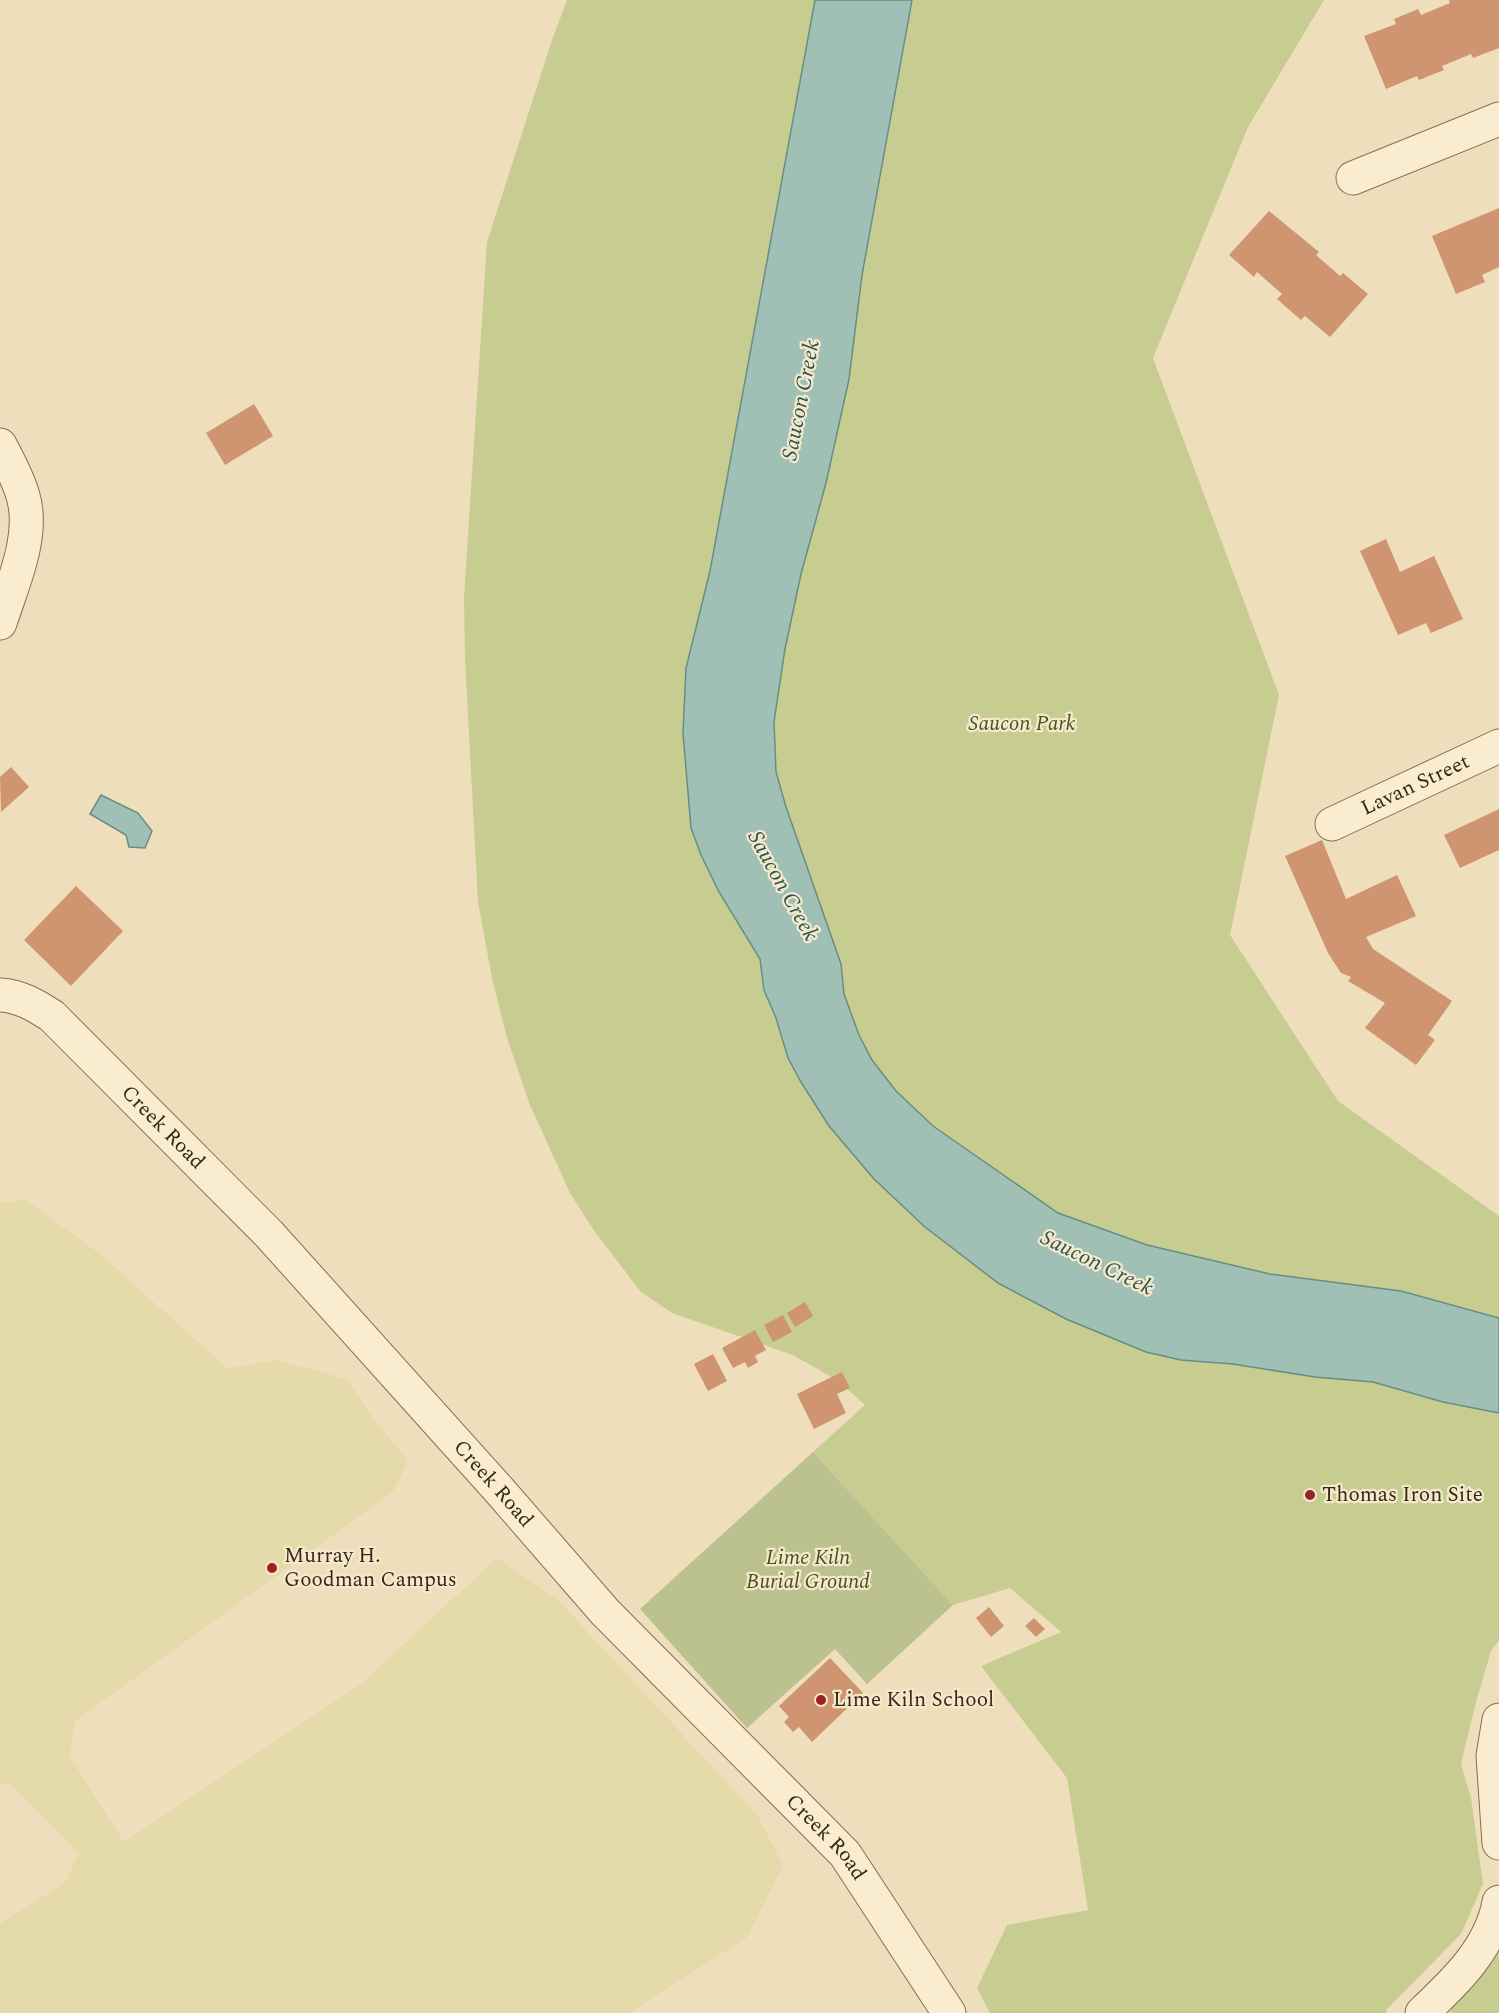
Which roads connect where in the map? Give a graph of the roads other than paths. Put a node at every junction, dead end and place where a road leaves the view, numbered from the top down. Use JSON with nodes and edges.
{"nodes":[{"id":1,"x":1499,"y":119,"type":"edge"},
{"id":2,"x":1353,"y":177,"type":"dead end"},
{"id":3,"x":0,"y":445,"type":"edge"},
{"id":4,"x":0,"y":623,"type":"edge"},
{"id":5,"x":1499,"y":746,"type":"edge"},
{"id":6,"x":1332,"y":824,"type":"dead end"},
{"id":7,"x":0,"y":995,"type":"edge"},
{"id":8,"x":1499,"y":1720,"type":"edge"},
{"id":9,"x":1499,"y":1843,"type":"edge"},
{"id":10,"x":1499,"y":1902,"type":"edge"},
{"id":11,"x":949,"y":2013,"type":"edge"},
{"id":12,"x":1422,"y":2013,"type":"edge"}],
"edges":[{"from":1,"to":2,"type":"street"},
{"from":3,"to":4,"type":"street"},
{"from":5,"to":6,"type":"street","name":"Lavan Street"},
{"from":7,"to":11,"type":"street","name":"Creek Road"},
{"from":8,"to":9,"type":"street"},
{"from":10,"to":12,"type":"street"}]}
